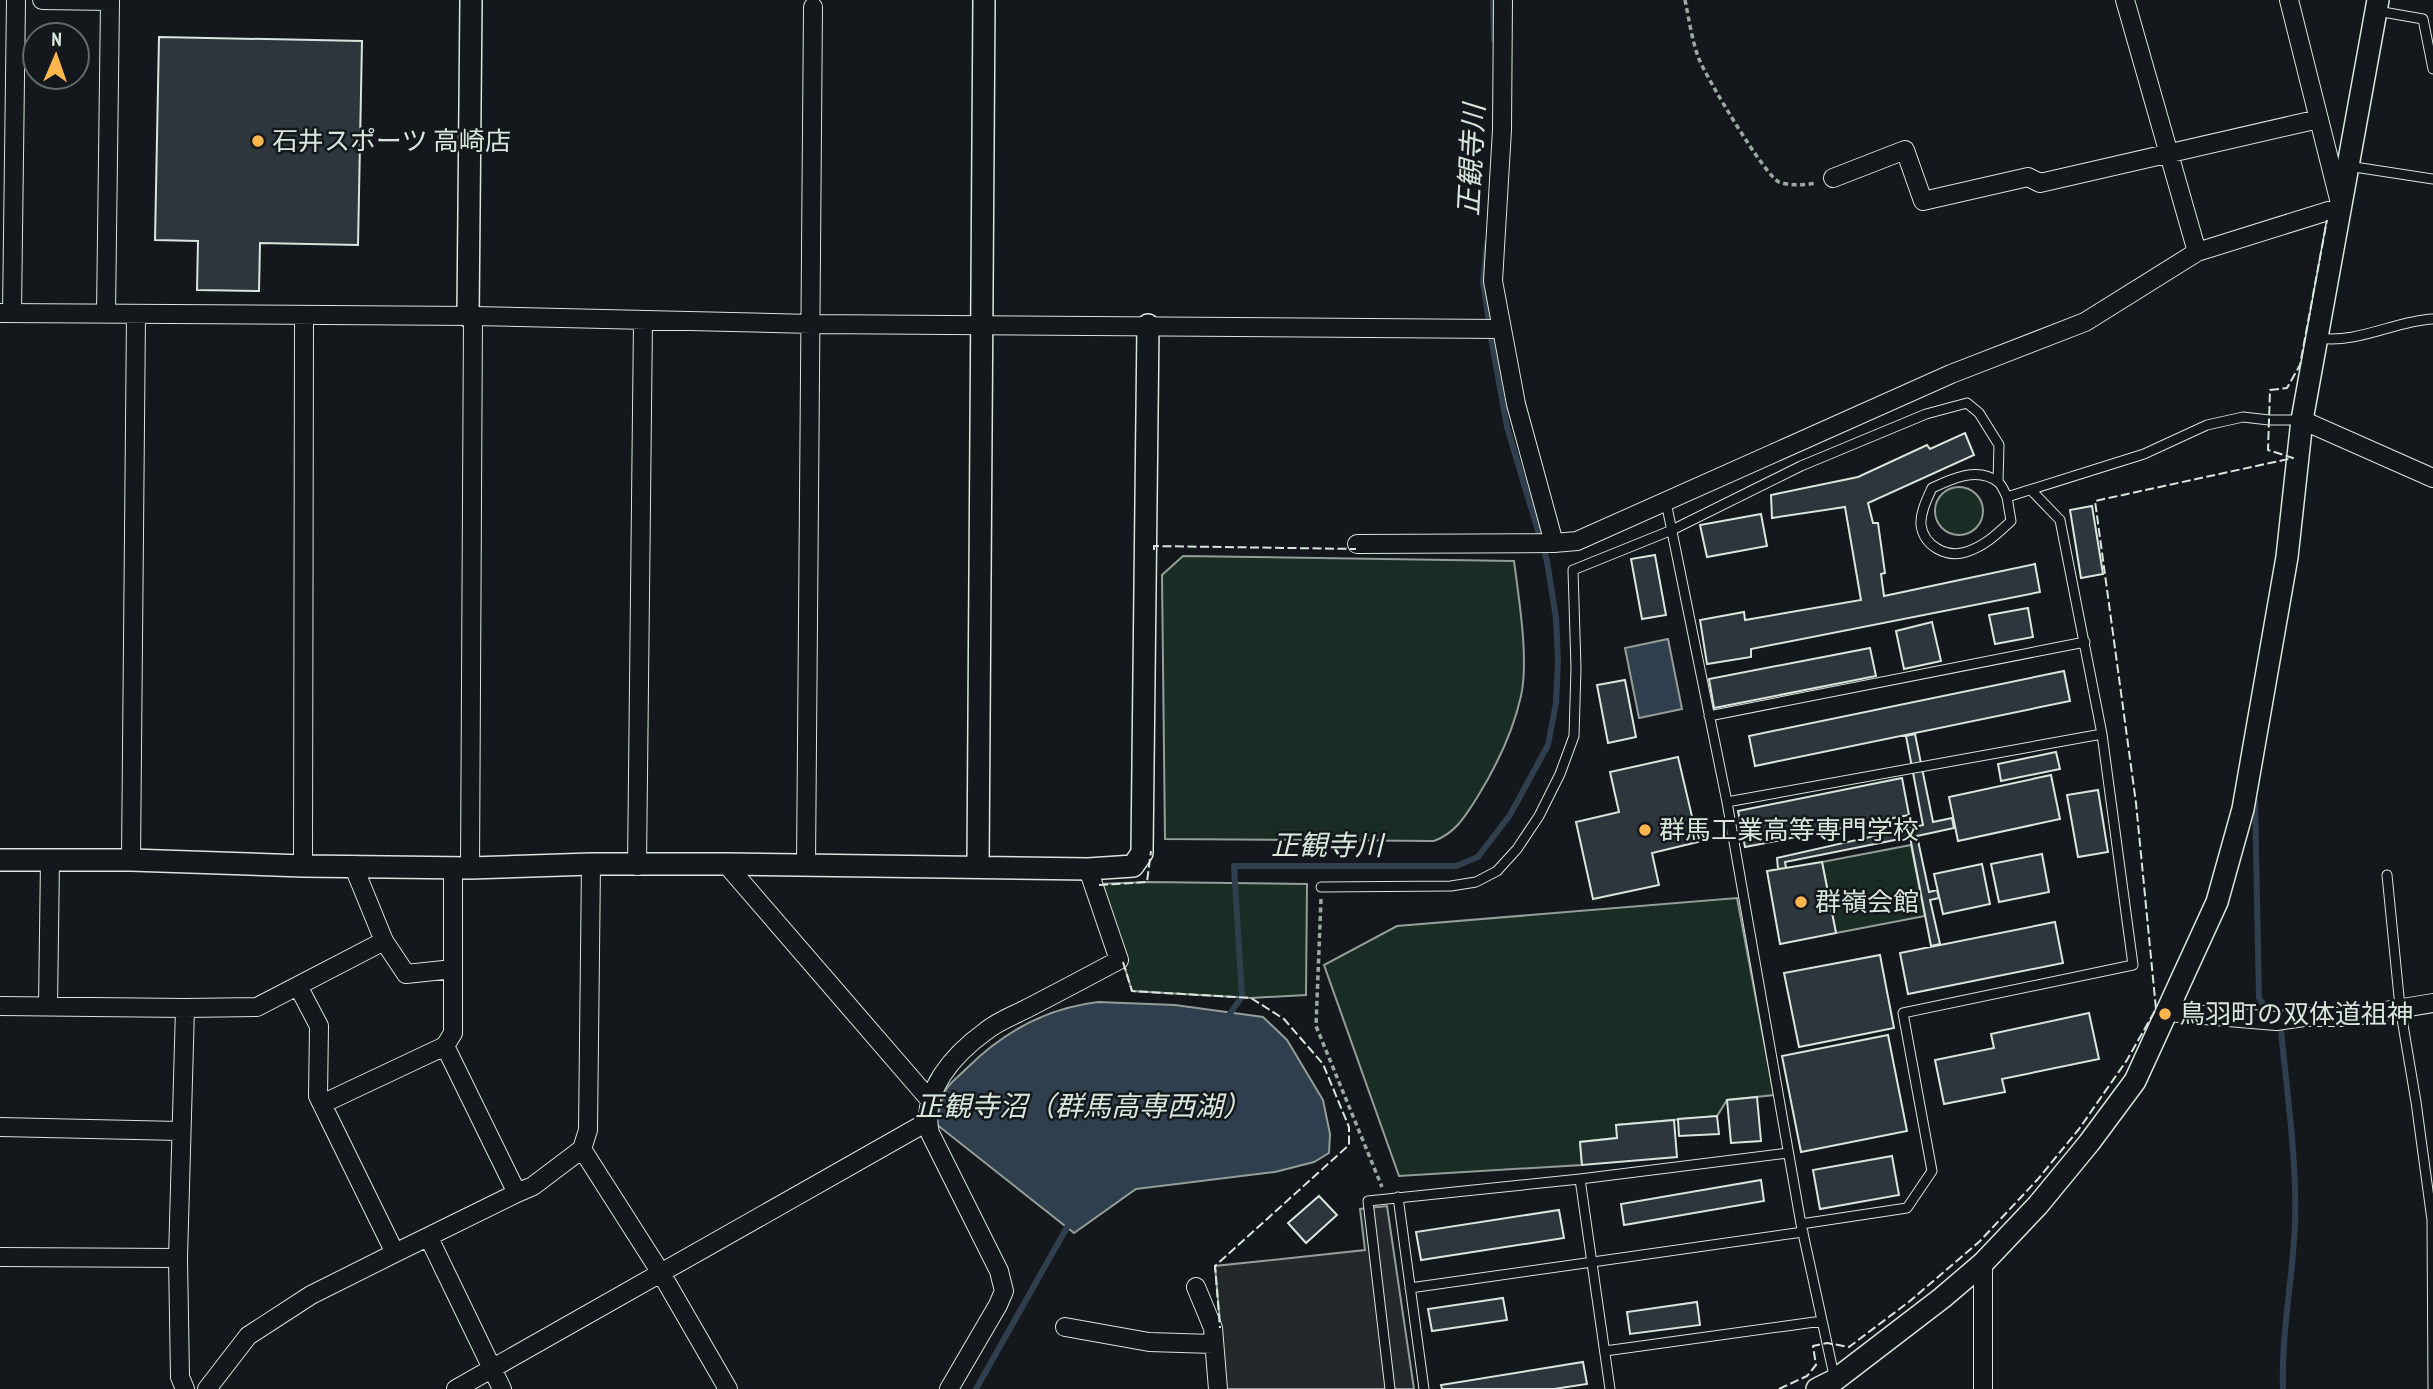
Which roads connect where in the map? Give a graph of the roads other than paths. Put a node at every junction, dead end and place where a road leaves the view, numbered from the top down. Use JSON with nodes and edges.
{"nodes":[{"id":1,"x":16,"y":0,"type":"edge"},
{"id":2,"x":43,"y":0,"type":"edge"},
{"id":3,"x":471,"y":0,"type":"edge"},
{"id":4,"x":984,"y":0,"type":"edge"},
{"id":5,"x":1503,"y":0,"type":"edge"},
{"id":6,"x":2125,"y":0,"type":"edge"},
{"id":7,"x":2289,"y":0,"type":"edge"},
{"id":8,"x":2377,"y":5,"type":"edge"},
{"id":9,"x":813,"y":7,"type":"dead end"},
{"id":10,"x":2433,"y":69,"type":"edge"},
{"id":11,"x":2319,"y":119,"type":"junction"},
{"id":12,"x":2169,"y":155,"type":"junction"},
{"id":13,"x":2348,"y":166,"type":"junction"},
{"id":14,"x":1833,"y":178,"type":"road end"},
{"id":15,"x":2433,"y":179,"type":"edge"},
{"id":16,"x":2341,"y":207,"type":"junction"},
{"id":17,"x":2197,"y":252,"type":"junction"},
{"id":18,"x":6,"y":313,"type":"edge"},
{"id":19,"x":106,"y":314,"type":"junction"},
{"id":20,"x":136,"y":314,"type":"junction"},
{"id":21,"x":304,"y":315,"type":"junction"},
{"id":22,"x":470,"y":316,"type":"junction"},
{"id":23,"x":2433,"y":319,"type":"edge"},
{"id":24,"x":643,"y":320,"type":"junction"},
{"id":25,"x":812,"y":324,"type":"junction"},
{"id":26,"x":981,"y":324,"type":"junction"},
{"id":27,"x":1148,"y":325,"type":"junction"},
{"id":28,"x":1501,"y":329,"type":"junction"},
{"id":29,"x":2317,"y":338,"type":"junction"},
{"id":30,"x":2302,"y":420,"type":"junction"},
{"id":31,"x":2433,"y":478,"type":"edge"},
{"id":32,"x":1998,"y":482,"type":"junction"},
{"id":33,"x":2031,"y":490,"type":"junction"},
{"id":34,"x":2007,"y":497,"type":"junction"},
{"id":35,"x":1666,"y":502,"type":"junction"},
{"id":36,"x":1672,"y":530,"type":"junction"},
{"id":37,"x":1554,"y":543,"type":"junction"},
{"id":38,"x":1357,"y":544,"type":"dead end"},
{"id":39,"x":2085,"y":642,"type":"junction"},
{"id":40,"x":1709,"y":716,"type":"junction"},
{"id":41,"x":2102,"y":734,"type":"junction"},
{"id":42,"x":1727,"y":802,"type":"junction"},
{"id":43,"x":0,"y":860,"type":"edge"},
{"id":44,"x":50,"y":860,"type":"junction"},
{"id":45,"x":131,"y":860,"type":"junction"},
{"id":46,"x":591,"y":864,"type":"junction"},
{"id":47,"x":726,"y":864,"type":"junction"},
{"id":48,"x":353,"y":865,"type":"junction"},
{"id":49,"x":806,"y":865,"type":"junction"},
{"id":50,"x":303,"y":866,"type":"junction"},
{"id":51,"x":637,"y":866,"type":"junction"},
{"id":52,"x":978,"y":866,"type":"junction"},
{"id":53,"x":462,"y":868,"type":"junction"},
{"id":54,"x":1088,"y":869,"type":"junction"},
{"id":55,"x":2387,"y":875,"type":"dead end"},
{"id":56,"x":1321,"y":887,"type":"road end"},
{"id":57,"x":384,"y":941,"type":"junction"},
{"id":58,"x":453,"y":969,"type":"junction"},
{"id":59,"x":298,"y":986,"type":"junction"},
{"id":60,"x":2433,"y":1003,"type":"edge"},
{"id":61,"x":0,"y":1006,"type":"edge"},
{"id":62,"x":48,"y":1006,"type":"junction"},
{"id":63,"x":2400,"y":1007,"type":"junction"},
{"id":64,"x":185,"y":1009,"type":"junction"},
{"id":65,"x":2168,"y":1012,"type":"junction"},
{"id":66,"x":445,"y":1046,"type":"junction"},
{"id":67,"x":929,"y":1099,"type":"junction"},
{"id":68,"x":322,"y":1104,"type":"junction"},
{"id":69,"x":927,"y":1122,"type":"junction"},
{"id":70,"x":0,"y":1127,"type":"edge"},
{"id":71,"x":180,"y":1131,"type":"junction"},
{"id":72,"x":582,"y":1149,"type":"junction"},
{"id":73,"x":1788,"y":1153,"type":"junction"},
{"id":74,"x":1580,"y":1179,"type":"junction"},
{"id":75,"x":517,"y":1193,"type":"junction"},
{"id":76,"x":1398,"y":1197,"type":"junction"},
{"id":77,"x":1802,"y":1228,"type":"junction"},
{"id":78,"x":429,"y":1238,"type":"junction"},
{"id":79,"x":394,"y":1254,"type":"junction"},
{"id":80,"x":0,"y":1257,"type":"edge"},
{"id":81,"x":178,"y":1258,"type":"junction"},
{"id":82,"x":1594,"y":1263,"type":"junction"},
{"id":83,"x":1983,"y":1263,"type":"junction"},
{"id":84,"x":661,"y":1273,"type":"junction"},
{"id":85,"x":1195,"y":1287,"type":"dead end"},
{"id":86,"x":1410,"y":1288,"type":"junction"},
{"id":87,"x":1822,"y":1321,"type":"junction"},
{"id":88,"x":1065,"y":1327,"type":"dead end"},
{"id":89,"x":1213,"y":1344,"type":"junction"},
{"id":90,"x":1605,"y":1351,"type":"junction"},
{"id":91,"x":492,"y":1369,"type":"junction"},
{"id":92,"x":1826,"y":1385,"type":"edge"},
{"id":93,"x":185,"y":1389,"type":"edge"},
{"id":94,"x":207,"y":1389,"type":"edge"},
{"id":95,"x":456,"y":1389,"type":"edge"},
{"id":96,"x":502,"y":1389,"type":"edge"},
{"id":97,"x":728,"y":1389,"type":"edge"},
{"id":98,"x":950,"y":1389,"type":"edge"},
{"id":99,"x":1218,"y":1389,"type":"edge"},
{"id":100,"x":1390,"y":1389,"type":"edge"},
{"id":101,"x":1424,"y":1389,"type":"edge"},
{"id":102,"x":1610,"y":1389,"type":"edge"},
{"id":103,"x":1983,"y":1389,"type":"edge"},
{"id":104,"x":2432,"y":1389,"type":"edge"}],
"edges":[{"from":1,"to":18,"type":"street"},
{"from":2,"to":19,"type":"street"},
{"from":3,"to":22,"type":"street"},
{"from":4,"to":26,"type":"street"},
{"from":5,"to":28,"type":"street"},
{"from":6,"to":12,"type":"street"},
{"from":7,"to":11,"type":"street"},
{"from":8,"to":10,"type":"lane"},
{"from":8,"to":13,"type":"street"},
{"from":9,"to":25,"type":"street"},
{"from":11,"to":12,"type":"street"},
{"from":11,"to":16,"type":"street"},
{"from":12,"to":14,"type":"street"},
{"from":12,"to":17,"type":"street"},
{"from":13,"to":15,"type":"lane"},
{"from":13,"to":16,"type":"street"},
{"from":16,"to":17,"type":"street"},
{"from":16,"to":29,"type":"street"},
{"from":17,"to":35,"type":"street"},
{"from":18,"to":19,"type":"street"},
{"from":19,"to":20,"type":"street"},
{"from":20,"to":21,"type":"street"},
{"from":20,"to":45,"type":"street"},
{"from":21,"to":22,"type":"street"},
{"from":21,"to":50,"type":"street"},
{"from":22,"to":24,"type":"street"},
{"from":22,"to":53,"type":"street"},
{"from":23,"to":29,"type":"lane"},
{"from":24,"to":25,"type":"street"},
{"from":24,"to":51,"type":"street"},
{"from":25,"to":26,"type":"street"},
{"from":25,"to":49,"type":"street"},
{"from":26,"to":27,"type":"street"},
{"from":26,"to":52,"type":"street"},
{"from":27,"to":28,"type":"street"},
{"from":27,"to":54,"type":"street"},
{"from":28,"to":37,"type":"street"},
{"from":29,"to":30,"type":"street"},
{"from":30,"to":31,"type":"street"},
{"from":30,"to":33,"type":"lane"},
{"from":30,"to":65,"type":"street"},
{"from":32,"to":34,"type":"lane"},
{"from":32,"to":34,"type":"lane"},
{"from":32,"to":36,"type":"lane"},
{"from":33,"to":34,"type":"lane"},
{"from":33,"to":39,"type":"lane"},
{"from":35,"to":36,"type":"lane"},
{"from":35,"to":37,"type":"street"},
{"from":36,"to":40,"type":"lane"},
{"from":36,"to":56,"type":"lane"},
{"from":37,"to":38,"type":"street"},
{"from":39,"to":40,"type":"lane"},
{"from":39,"to":41,"type":"lane"},
{"from":40,"to":42,"type":"lane"},
{"from":41,"to":42,"type":"lane"},
{"from":41,"to":77,"type":"lane"},
{"from":42,"to":73,"type":"lane"},
{"from":43,"to":44,"type":"street"},
{"from":44,"to":45,"type":"street"},
{"from":44,"to":62,"type":"street"},
{"from":45,"to":50,"type":"street"},
{"from":46,"to":51,"type":"street"},
{"from":46,"to":53,"type":"street"},
{"from":46,"to":72,"type":"street"},
{"from":47,"to":49,"type":"street"},
{"from":47,"to":51,"type":"street"},
{"from":47,"to":67,"type":"street"},
{"from":48,"to":50,"type":"street"},
{"from":48,"to":53,"type":"street"},
{"from":48,"to":57,"type":"street"},
{"from":49,"to":52,"type":"street"},
{"from":52,"to":54,"type":"street"},
{"from":53,"to":58,"type":"street"},
{"from":54,"to":67,"type":"street"},
{"from":55,"to":63,"type":"lane"},
{"from":57,"to":58,"type":"street"},
{"from":57,"to":59,"type":"street"},
{"from":58,"to":66,"type":"street"},
{"from":59,"to":64,"type":"street"},
{"from":59,"to":68,"type":"street"},
{"from":60,"to":63,"type":"street"},
{"from":61,"to":62,"type":"street"},
{"from":62,"to":64,"type":"street"},
{"from":63,"to":65,"type":"street"},
{"from":63,"to":104,"type":"lane"},
{"from":64,"to":71,"type":"street"},
{"from":65,"to":83,"type":"street"},
{"from":66,"to":68,"type":"street"},
{"from":66,"to":75,"type":"street"},
{"from":67,"to":69,"type":"street"},
{"from":68,"to":79,"type":"street"},
{"from":69,"to":84,"type":"street"},
{"from":69,"to":98,"type":"street"},
{"from":70,"to":71,"type":"street"},
{"from":71,"to":81,"type":"street"},
{"from":72,"to":75,"type":"street"},
{"from":72,"to":84,"type":"street"},
{"from":73,"to":74,"type":"lane"},
{"from":73,"to":77,"type":"lane"},
{"from":74,"to":76,"type":"lane"},
{"from":74,"to":82,"type":"lane"},
{"from":75,"to":78,"type":"street"},
{"from":76,"to":86,"type":"lane"},
{"from":76,"to":100,"type":"lane"},
{"from":77,"to":82,"type":"lane"},
{"from":77,"to":87,"type":"lane"},
{"from":78,"to":79,"type":"street"},
{"from":78,"to":91,"type":"street"},
{"from":79,"to":94,"type":"street"},
{"from":80,"to":81,"type":"street"},
{"from":81,"to":93,"type":"street"},
{"from":82,"to":86,"type":"lane"},
{"from":82,"to":90,"type":"lane"},
{"from":83,"to":92,"type":"street"},
{"from":83,"to":103,"type":"street"},
{"from":84,"to":91,"type":"street"},
{"from":84,"to":97,"type":"street"},
{"from":85,"to":89,"type":"street"},
{"from":86,"to":101,"type":"lane"},
{"from":87,"to":90,"type":"lane"},
{"from":87,"to":92,"type":"lane"},
{"from":88,"to":89,"type":"street"},
{"from":89,"to":99,"type":"street"},
{"from":90,"to":102,"type":"lane"},
{"from":91,"to":95,"type":"street"},
{"from":91,"to":96,"type":"street"}]}
